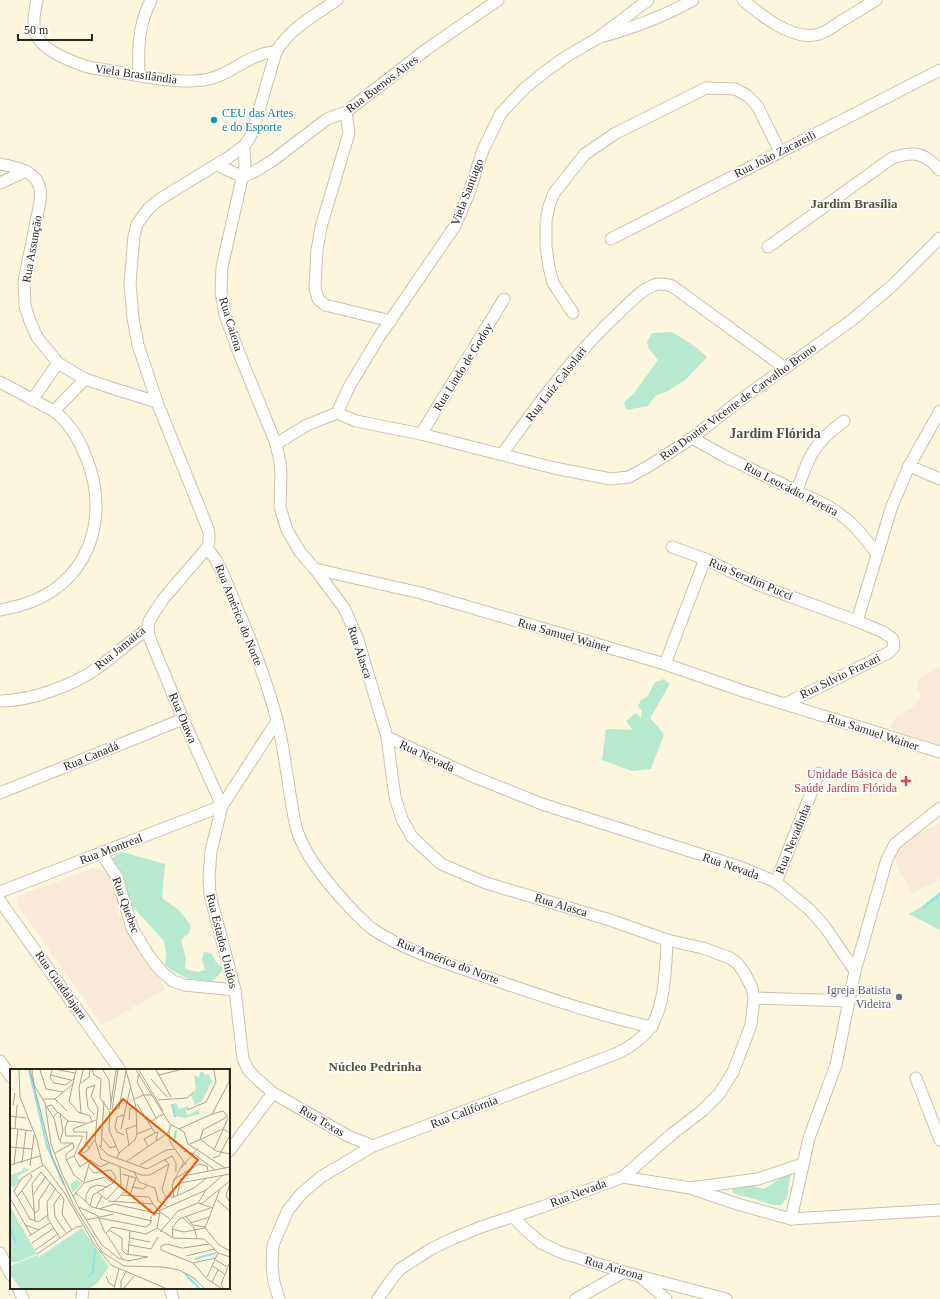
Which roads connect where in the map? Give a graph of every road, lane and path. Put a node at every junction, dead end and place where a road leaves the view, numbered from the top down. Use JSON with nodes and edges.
{"nodes":[{"id":1,"x":37,"y":0,"type":"edge"},
{"id":2,"x":151,"y":0,"type":"edge"},
{"id":3,"x":336,"y":0,"type":"edge"},
{"id":4,"x":498,"y":0,"type":"edge"},
{"id":5,"x":648,"y":0,"type":"edge"},
{"id":6,"x":693,"y":0,"type":"edge"},
{"id":7,"x":743,"y":0,"type":"edge"},
{"id":8,"x":876,"y":0,"type":"edge"},
{"id":9,"x":598,"y":38,"type":"junction"},
{"id":10,"x":276,"y":52,"type":"junction"},
{"id":11,"x":940,"y":70,"type":"edge"},
{"id":12,"x":139,"y":76,"type":"junction"},
{"id":13,"x":346,"y":112,"type":"junction"},
{"id":14,"x":244,"y":146,"type":"junction"},
{"id":15,"x":780,"y":152,"type":"junction"},
{"id":16,"x":229,"y":157,"type":"junction"},
{"id":17,"x":0,"y":164,"type":"edge"},
{"id":18,"x":217,"y":165,"type":"junction"},
{"id":19,"x":940,"y":170,"type":"edge"},
{"id":20,"x":26,"y":171,"type":"junction"},
{"id":21,"x":243,"y":177,"type":"junction"},
{"id":22,"x":0,"y":183,"type":"edge"},
{"id":23,"x":940,"y":238,"type":"edge"},
{"id":24,"x":611,"y":239,"type":"dead end"},
{"id":25,"x":768,"y":247,"type":"dead end"},
{"id":26,"x":504,"y":299,"type":"dead end"},
{"id":27,"x":573,"y":313,"type":"dead end"},
{"id":28,"x":391,"y":321,"type":"junction"},
{"id":29,"x":58,"y":363,"type":"junction"},
{"id":30,"x":785,"y":368,"type":"junction"},
{"id":31,"x":86,"y":379,"type":"junction"},
{"id":32,"x":0,"y":382,"type":"edge"},
{"id":33,"x":32,"y":400,"type":"junction"},
{"id":34,"x":157,"y":402,"type":"junction"},
{"id":35,"x":54,"y":411,"type":"junction"},
{"id":36,"x":940,"y":411,"type":"edge"},
{"id":37,"x":337,"y":413,"type":"junction"},
{"id":38,"x":844,"y":421,"type":"dead end"},
{"id":39,"x":421,"y":434,"type":"junction"},
{"id":40,"x":692,"y":438,"type":"junction"},
{"id":41,"x":276,"y":444,"type":"junction"},
{"id":42,"x":502,"y":454,"type":"junction"},
{"id":43,"x":909,"y":466,"type":"junction"},
{"id":44,"x":940,"y":478,"type":"edge"},
{"id":45,"x":797,"y":491,"type":"junction"},
{"id":46,"x":672,"y":547,"type":"dead end"},
{"id":47,"x":207,"y":548,"type":"junction"},
{"id":48,"x":877,"y":554,"type":"junction"},
{"id":49,"x":705,"y":559,"type":"junction"},
{"id":50,"x":315,"y":569,"type":"junction"},
{"id":51,"x":0,"y":610,"type":"edge"},
{"id":52,"x":857,"y":621,"type":"junction"},
{"id":53,"x":148,"y":629,"type":"junction"},
{"id":54,"x":665,"y":664,"type":"junction"},
{"id":55,"x":0,"y":701,"type":"edge"},
{"id":56,"x":786,"y":704,"type":"junction"},
{"id":57,"x":183,"y":719,"type":"junction"},
{"id":58,"x":277,"y":721,"type":"junction"},
{"id":59,"x":387,"y":737,"type":"junction"},
{"id":60,"x":940,"y":752,"type":"edge"},
{"id":61,"x":819,"y":773,"type":"dead end"},
{"id":62,"x":0,"y":793,"type":"edge"},
{"id":63,"x":222,"y":806,"type":"junction"},
{"id":64,"x":940,"y":808,"type":"edge"},
{"id":65,"x":101,"y":853,"type":"junction"},
{"id":66,"x":776,"y":882,"type":"junction"},
{"id":67,"x":0,"y":892,"type":"edge"},
{"id":68,"x":0,"y":900,"type":"edge"},
{"id":69,"x":667,"y":940,"type":"junction"},
{"id":70,"x":856,"y":971,"type":"junction"},
{"id":71,"x":235,"y":990,"type":"junction"},
{"id":72,"x":754,"y":998,"type":"junction"},
{"id":73,"x":849,"y":1001,"type":"junction"},
{"id":74,"x":652,"y":1027,"type":"junction"},
{"id":75,"x":0,"y":1061,"type":"edge"},
{"id":76,"x":119,"y":1069,"type":"edge"},
{"id":77,"x":10,"y":1076,"type":"edge"},
{"id":78,"x":916,"y":1078,"type":"dead end"},
{"id":79,"x":273,"y":1093,"type":"junction"},
{"id":80,"x":940,"y":1140,"type":"edge"},
{"id":81,"x":373,"y":1146,"type":"junction"},
{"id":82,"x":230,"y":1150,"type":"edge"},
{"id":83,"x":803,"y":1164,"type":"junction"},
{"id":84,"x":623,"y":1177,"type":"junction"},
{"id":85,"x":690,"y":1188,"type":"junction"},
{"id":86,"x":940,"y":1210,"type":"edge"},
{"id":87,"x":513,"y":1217,"type":"junction"},
{"id":88,"x":791,"y":1219,"type":"junction"},
{"id":89,"x":0,"y":1253,"type":"edge"},
{"id":90,"x":10,"y":1272,"type":"edge"},
{"id":91,"x":624,"y":1272,"type":"junction"},
{"id":92,"x":640,"y":1277,"type":"junction"},
{"id":93,"x":19,"y":1289,"type":"edge"},
{"id":94,"x":83,"y":1289,"type":"edge"},
{"id":95,"x":170,"y":1289,"type":"edge"},
{"id":96,"x":720,"y":1298,"type":"edge"},
{"id":97,"x":24,"y":1299,"type":"edge"},
{"id":98,"x":82,"y":1299,"type":"edge"},
{"id":99,"x":173,"y":1299,"type":"edge"},
{"id":100,"x":279,"y":1299,"type":"edge"},
{"id":101,"x":378,"y":1299,"type":"edge"},
{"id":102,"x":576,"y":1299,"type":"edge"},
{"id":103,"x":666,"y":1299,"type":"edge"}],
"edges":[{"from":1,"to":12,"type":"street","name":"Viela Brasilândia"},
{"from":2,"to":12,"type":"street"},
{"from":3,"to":10,"type":"street"},
{"from":4,"to":13,"type":"street","name":"Rua Buenos Aires"},
{"from":5,"to":9,"type":"street","name":"Viela Santiago"},
{"from":6,"to":9,"type":"street","name":"Viela Santiago"},
{"from":7,"to":8,"type":"street"},
{"from":9,"to":28,"type":"street","name":"Viela Santiago"},
{"from":10,"to":12,"type":"street","name":"Viela Brasilândia"},
{"from":10,"to":14,"type":"street"},
{"from":11,"to":15,"type":"street","name":"Rua João Zacareili"},
{"from":13,"to":21,"type":"street","name":"Rua Buenos Aires"},
{"from":13,"to":28,"type":"street"},
{"from":14,"to":16,"type":"street"},
{"from":14,"to":21,"type":"street","name":"Rua Caiena"},
{"from":15,"to":24,"type":"street","name":"Rua João Zacareili"},
{"from":15,"to":27,"type":"street"},
{"from":16,"to":18,"type":"street"},
{"from":16,"to":21,"type":"street"},
{"from":17,"to":20,"type":"street"},
{"from":18,"to":21,"type":"street"},
{"from":18,"to":34,"type":"street"},
{"from":19,"to":25,"type":"street"},
{"from":20,"to":22,"type":"street"},
{"from":20,"to":29,"type":"street","name":"Rua Assunção"},
{"from":21,"to":41,"type":"street","name":"Rua Caiena"},
{"from":23,"to":30,"type":"street","name":"Rua Doutor Vicente de Carvalho Bruno"},
{"from":26,"to":39,"type":"street","name":"Rua Lindo de Godoy"},
{"from":28,"to":37,"type":"street","name":"Viela Santiago"},
{"from":29,"to":31,"type":"street","name":"Rua Assunção"},
{"from":29,"to":33,"type":"street"},
{"from":30,"to":40,"type":"street","name":"Rua Doutor Vicente de Carvalho Bruno"},
{"from":30,"to":42,"type":"street","name":"Rua Luiz Calsolari"},
{"from":31,"to":34,"type":"street","name":"Rua Assunção"},
{"from":31,"to":35,"type":"street"},
{"from":32,"to":33,"type":"street"},
{"from":33,"to":35,"type":"street"},
{"from":34,"to":47,"type":"street"},
{"from":35,"to":51,"type":"street"},
{"from":36,"to":43,"type":"street"},
{"from":37,"to":39,"type":"street","name":"Rua Doutor Vicente de Carvalho Bruno"},
{"from":37,"to":41,"type":"street"},
{"from":38,"to":45,"type":"street"},
{"from":39,"to":42,"type":"street","name":"Rua Doutor Vicente de Carvalho Bruno"},
{"from":40,"to":42,"type":"street","name":"Rua Doutor Vicente de Carvalho Bruno"},
{"from":40,"to":45,"type":"street","name":"Rua Leocádio Pereira"},
{"from":41,"to":50,"type":"street"},
{"from":43,"to":44,"type":"street"},
{"from":43,"to":48,"type":"street"},
{"from":45,"to":48,"type":"street","name":"Rua Leocádio Pereira"},
{"from":46,"to":49,"type":"street"},
{"from":47,"to":53,"type":"street","name":"Rua Jamaica"},
{"from":47,"to":58,"type":"street","name":"Rua América do Norte"},
{"from":48,"to":52,"type":"street"},
{"from":49,"to":52,"type":"street","name":"Rua Serafim Pucci"},
{"from":49,"to":54,"type":"street","name":"Rua Serafim Pucci"},
{"from":50,"to":54,"type":"street","name":"Rua Samuel Wainer"},
{"from":50,"to":59,"type":"street","name":"Rua Alasca"},
{"from":52,"to":56,"type":"street","name":"Rua Silvio Fracari"},
{"from":53,"to":55,"type":"street","name":"Rua Jamaica"},
{"from":53,"to":57,"type":"street","name":"Rua Otawa"},
{"from":54,"to":56,"type":"street","name":"Rua Samuel Wainer"},
{"from":56,"to":60,"type":"street","name":"Rua Samuel Wainer"},
{"from":57,"to":62,"type":"street","name":"Rua Canadá"},
{"from":57,"to":63,"type":"street","name":"Rua Otawa"},
{"from":58,"to":63,"type":"street","name":"Rua Estados Unidos"},
{"from":58,"to":74,"type":"street","name":"Rua América do Norte"},
{"from":59,"to":66,"type":"street","name":"Rua Nevada"},
{"from":59,"to":69,"type":"street","name":"Rua Alasca"},
{"from":61,"to":66,"type":"street","name":"Rua Nevadinha"},
{"from":63,"to":65,"type":"street","name":"Rua Montreal"},
{"from":63,"to":71,"type":"street","name":"Rua Estados Unidos"},
{"from":64,"to":70,"type":"street"},
{"from":65,"to":67,"type":"street","name":"Rua Montreal"},
{"from":65,"to":71,"type":"street","name":"Rua Quebec"},
{"from":66,"to":70,"type":"street","name":"Rua Nevada"},
{"from":68,"to":76,"type":"street","name":"Rua Guadalajara"},
{"from":69,"to":72,"type":"street","name":"Rua Alasca"},
{"from":69,"to":74,"type":"street","name":"Rua Califórnia"},
{"from":70,"to":73,"type":"street"},
{"from":71,"to":79,"type":"street","name":"Rua Estados Unidos"},
{"from":72,"to":73,"type":"street"},
{"from":72,"to":84,"type":"street","name":"Rua Alasca"},
{"from":73,"to":83,"type":"street"},
{"from":74,"to":81,"type":"street","name":"Rua Califórnia"},
{"from":75,"to":77,"type":"street"},
{"from":78,"to":80,"type":"street"},
{"from":79,"to":81,"type":"street","name":"Rua Texas"},
{"from":79,"to":82,"type":"street"},
{"from":81,"to":100,"type":"street","name":"Rua Califórnia"},
{"from":83,"to":85,"type":"street","name":"Rua Nevada"},
{"from":83,"to":88,"type":"street"},
{"from":84,"to":85,"type":"street","name":"Rua Nevada"},
{"from":84,"to":87,"type":"street","name":"Rua Nevada"},
{"from":85,"to":88,"type":"street"},
{"from":86,"to":88,"type":"street"},
{"from":87,"to":91,"type":"street","name":"Rua Arizona"},
{"from":87,"to":101,"type":"street","name":"Rua Nevada"},
{"from":89,"to":90,"type":"street"},
{"from":91,"to":92,"type":"street","name":"Rua Arizona"},
{"from":91,"to":102,"type":"street"},
{"from":92,"to":96,"type":"street","name":"Rua Arizona"},
{"from":92,"to":103,"type":"street"},
{"from":93,"to":97,"type":"street"},
{"from":94,"to":98,"type":"street"},
{"from":95,"to":99,"type":"street"}]}
